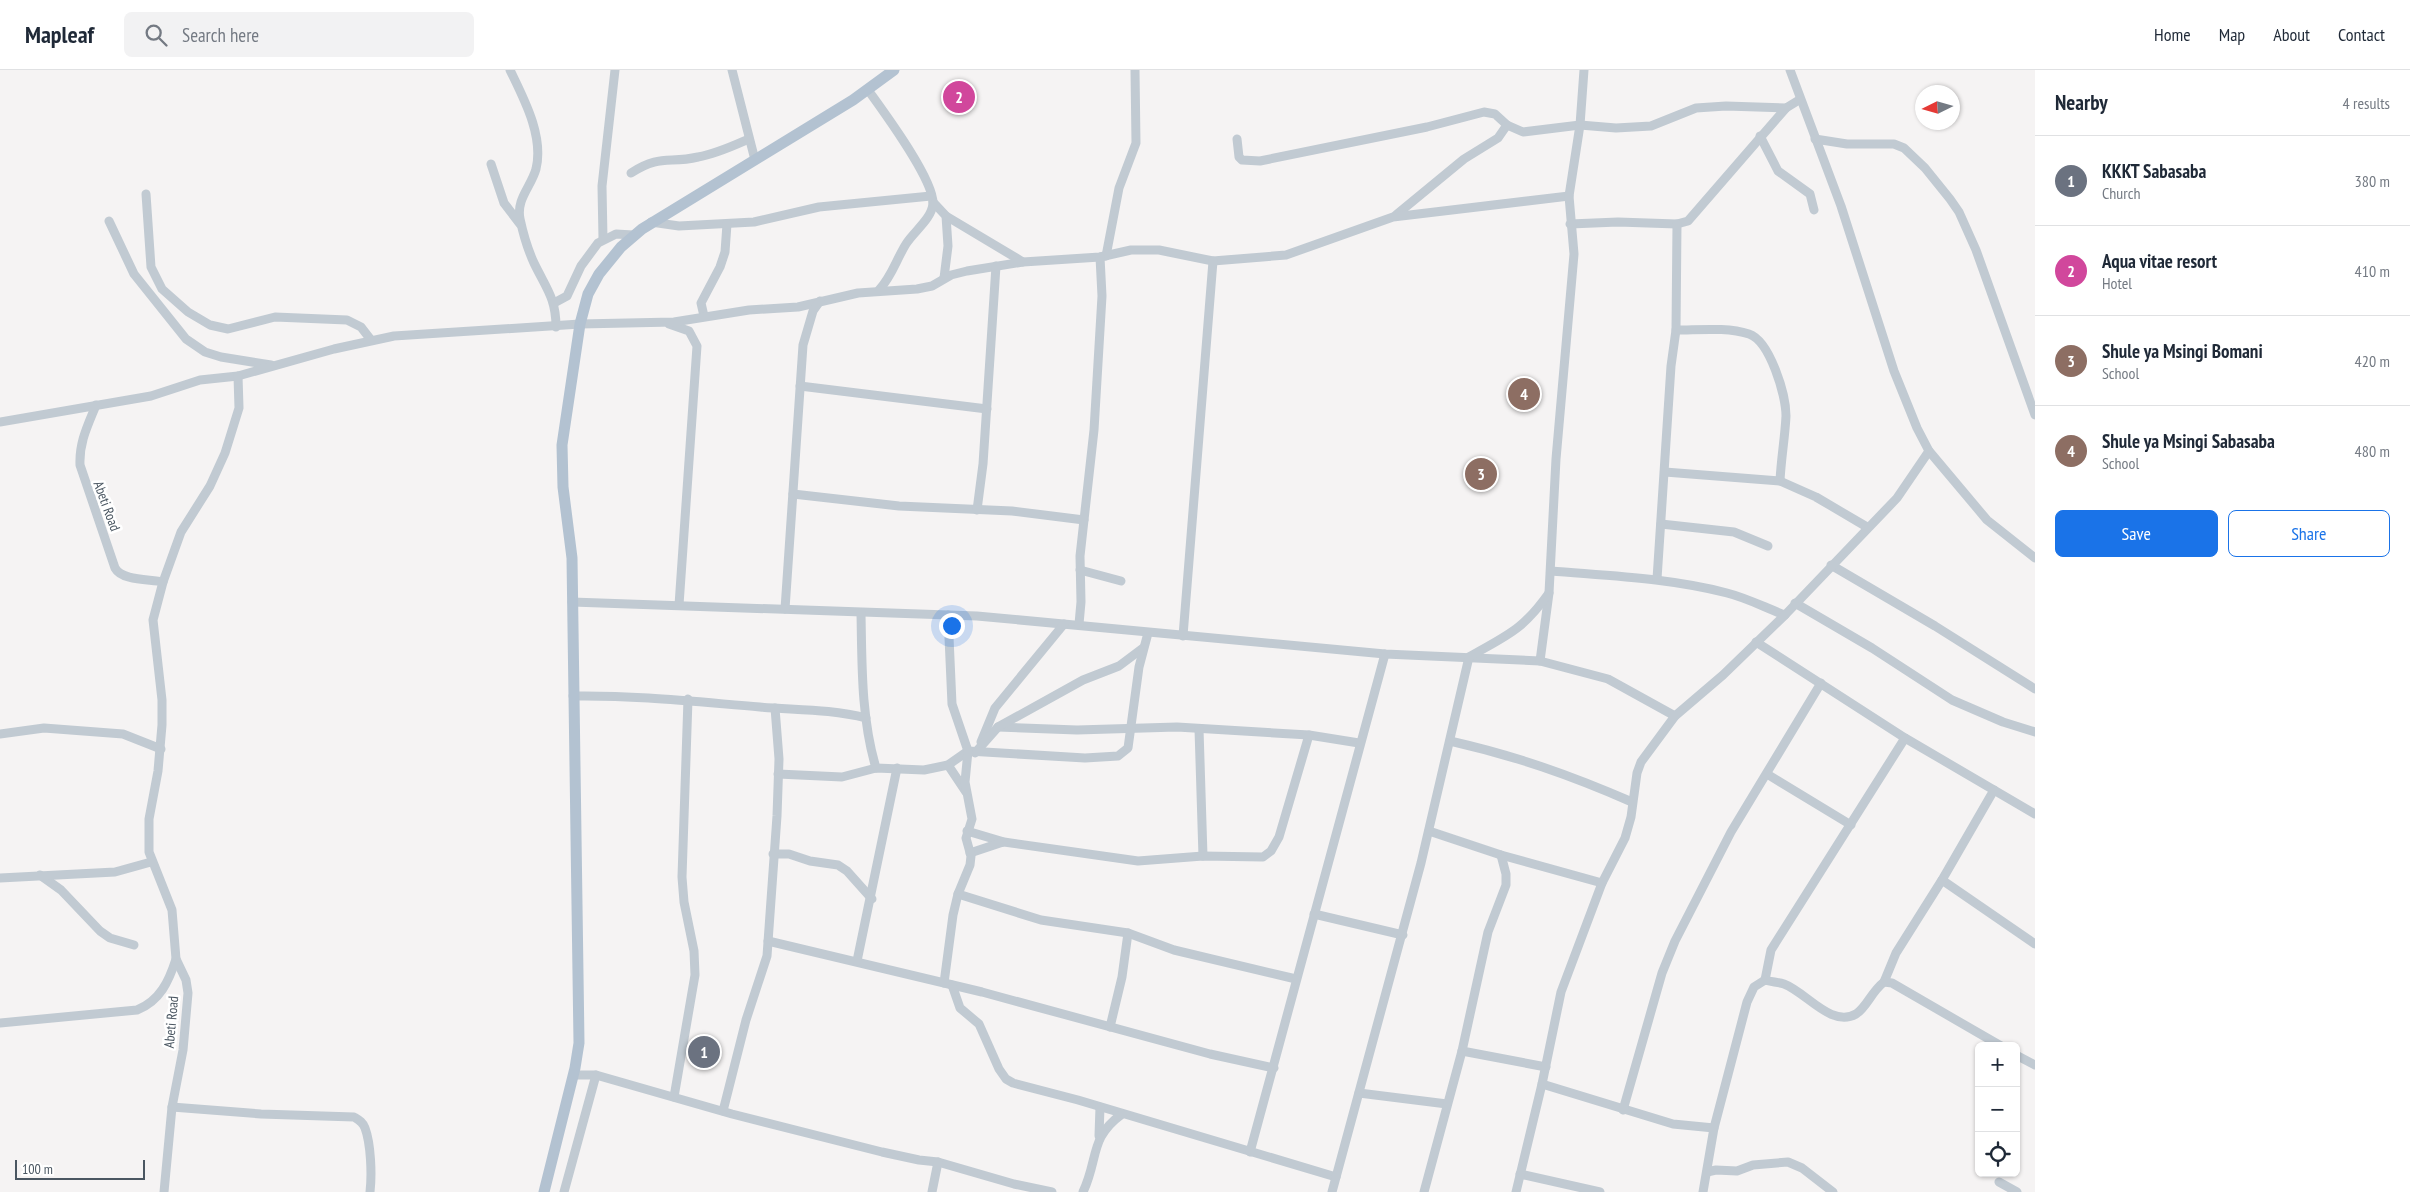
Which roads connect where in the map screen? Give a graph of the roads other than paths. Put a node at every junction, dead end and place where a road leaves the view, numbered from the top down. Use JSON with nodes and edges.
{"nodes":[{"id":1,"x":510,"y":70,"type":"edge"},
{"id":2,"x":615,"y":70,"type":"edge"},
{"id":3,"x":732,"y":70,"type":"edge"},
{"id":4,"x":894,"y":70,"type":"edge"},
{"id":5,"x":1135,"y":70,"type":"edge"},
{"id":6,"x":1584,"y":70,"type":"edge"},
{"id":7,"x":1790,"y":70,"type":"edge"},
{"id":8,"x":868,"y":90,"type":"junction"},
{"id":9,"x":1799,"y":100,"type":"junction"},
{"id":10,"x":1786,"y":108,"type":"junction"},
{"id":11,"x":1507,"y":125,"type":"junction"},
{"id":12,"x":1580,"y":125,"type":"junction"},
{"id":13,"x":1760,"y":136,"type":"junction"},
{"id":14,"x":749,"y":139,"type":"junction"},
{"id":15,"x":1237,"y":139,"type":"dead end"},
{"id":16,"x":1815,"y":139,"type":"junction"},
{"id":17,"x":756,"y":160,"type":"junction"},
{"id":18,"x":491,"y":164,"type":"dead end"},
{"id":19,"x":631,"y":173,"type":"dead end"},
{"id":20,"x":146,"y":194,"type":"dead end"},
{"id":21,"x":1569,"y":196,"type":"junction"},
{"id":22,"x":932,"y":199,"type":"junction"},
{"id":23,"x":1814,"y":210,"type":"dead end"},
{"id":24,"x":946,"y":216,"type":"junction"},
{"id":25,"x":1393,"y":217,"type":"junction"},
{"id":26,"x":108,"y":221,"type":"dead end"},
{"id":27,"x":651,"y":222,"type":"junction"},
{"id":28,"x":728,"y":224,"type":"junction"},
{"id":29,"x":1570,"y":224,"type":"junction"},
{"id":30,"x":1677,"y":224,"type":"junction"},
{"id":31,"x":522,"y":227,"type":"junction"},
{"id":32,"x":633,"y":235,"type":"junction"},
{"id":33,"x":603,"y":239,"type":"junction"},
{"id":34,"x":1103,"y":257,"type":"junction"},
{"id":35,"x":1213,"y":261,"type":"junction"},
{"id":36,"x":1023,"y":262,"type":"junction"},
{"id":37,"x":996,"y":266,"type":"junction"},
{"id":38,"x":944,"y":278,"type":"junction"},
{"id":39,"x":879,"y":290,"type":"junction"},
{"id":40,"x":820,"y":301,"type":"junction"},
{"id":41,"x":554,"y":303,"type":"junction"},
{"id":42,"x":704,"y":316,"type":"junction"},
{"id":43,"x":654,"y":321,"type":"junction"},
{"id":44,"x":580,"y":324,"type":"junction"},
{"id":45,"x":556,"y":327,"type":"junction"},
{"id":46,"x":1676,"y":330,"type":"junction"},
{"id":47,"x":371,"y":340,"type":"junction"},
{"id":48,"x":274,"y":365,"type":"junction"},
{"id":49,"x":238,"y":376,"type":"junction"},
{"id":50,"x":800,"y":386,"type":"junction"},
{"id":51,"x":96,"y":405,"type":"junction"},
{"id":52,"x":987,"y":409,"type":"junction"},
{"id":53,"x":2035,"y":415,"type":"edge"},
{"id":54,"x":0,"y":422,"type":"edge"},
{"id":55,"x":1929,"y":451,"type":"junction"},
{"id":56,"x":1665,"y":472,"type":"junction"},
{"id":57,"x":1780,"y":481,"type":"junction"},
{"id":58,"x":793,"y":494,"type":"junction"},
{"id":59,"x":977,"y":510,"type":"junction"},
{"id":60,"x":1084,"y":520,"type":"junction"},
{"id":61,"x":1661,"y":524,"type":"junction"},
{"id":62,"x":1867,"y":527,"type":"junction"},
{"id":63,"x":1768,"y":546,"type":"dead end"},
{"id":64,"x":2035,"y":558,"type":"edge"},
{"id":65,"x":1831,"y":564,"type":"junction"},
{"id":66,"x":1080,"y":570,"type":"junction"},
{"id":67,"x":1551,"y":571,"type":"junction"},
{"id":68,"x":1658,"y":579,"type":"junction"},
{"id":69,"x":1121,"y":581,"type":"dead end"},
{"id":70,"x":162,"y":582,"type":"junction"},
{"id":71,"x":1549,"y":593,"type":"junction"},
{"id":72,"x":572,"y":602,"type":"junction"},
{"id":73,"x":1795,"y":603,"type":"junction"},
{"id":74,"x":679,"y":606,"type":"junction"},
{"id":75,"x":785,"y":609,"type":"junction"},
{"id":76,"x":861,"y":613,"type":"junction"},
{"id":77,"x":948,"y":615,"type":"junction"},
{"id":78,"x":1785,"y":615,"type":"junction"},
{"id":79,"x":1064,"y":624,"type":"junction"},
{"id":80,"x":1079,"y":624,"type":"junction"},
{"id":81,"x":1148,"y":633,"type":"junction"},
{"id":82,"x":1183,"y":636,"type":"junction"},
{"id":83,"x":1756,"y":642,"type":"junction"},
{"id":84,"x":1143,"y":648,"type":"junction"},
{"id":85,"x":1385,"y":654,"type":"junction"},
{"id":86,"x":1469,"y":657,"type":"junction"},
{"id":87,"x":1540,"y":661,"type":"junction"},
{"id":88,"x":1822,"y":683,"type":"junction"},
{"id":89,"x":2035,"y":689,"type":"edge"},
{"id":90,"x":573,"y":696,"type":"junction"},
{"id":91,"x":688,"y":699,"type":"junction"},
{"id":92,"x":775,"y":708,"type":"junction"},
{"id":93,"x":1675,"y":716,"type":"junction"},
{"id":94,"x":866,"y":718,"type":"junction"},
{"id":95,"x":998,"y":727,"type":"junction"},
{"id":96,"x":1132,"y":727,"type":"junction"},
{"id":97,"x":1199,"y":729,"type":"junction"},
{"id":98,"x":2035,"y":732,"type":"edge"},
{"id":99,"x":0,"y":734,"type":"edge"},
{"id":100,"x":1309,"y":735,"type":"junction"},
{"id":101,"x":1905,"y":738,"type":"junction"},
{"id":102,"x":1450,"y":741,"type":"junction"},
{"id":103,"x":1359,"y":743,"type":"junction"},
{"id":104,"x":161,"y":749,"type":"junction"},
{"id":105,"x":974,"y":751,"type":"junction"},
{"id":106,"x":948,"y":764,"type":"junction"},
{"id":107,"x":876,"y":768,"type":"junction"},
{"id":108,"x":897,"y":768,"type":"junction"},
{"id":109,"x":778,"y":774,"type":"junction"},
{"id":110,"x":1767,"y":774,"type":"junction"},
{"id":111,"x":1994,"y":790,"type":"junction"},
{"id":112,"x":966,"y":792,"type":"junction"},
{"id":113,"x":1632,"y":802,"type":"junction"},
{"id":114,"x":2035,"y":814,"type":"edge"},
{"id":115,"x":1851,"y":825,"type":"junction"},
{"id":116,"x":968,"y":831,"type":"junction"},
{"id":117,"x":1429,"y":831,"type":"junction"},
{"id":118,"x":1004,"y":842,"type":"junction"},
{"id":119,"x":970,"y":853,"type":"junction"},
{"id":120,"x":773,"y":854,"type":"junction"},
{"id":121,"x":1203,"y":856,"type":"junction"},
{"id":122,"x":1500,"y":856,"type":"junction"},
{"id":123,"x":152,"y":862,"type":"junction"},
{"id":124,"x":40,"y":874,"type":"junction"},
{"id":125,"x":0,"y":878,"type":"edge"},
{"id":126,"x":1942,"y":880,"type":"junction"},
{"id":127,"x":1602,"y":883,"type":"junction"},
{"id":128,"x":958,"y":894,"type":"junction"},
{"id":129,"x":872,"y":899,"type":"junction"},
{"id":130,"x":1314,"y":914,"type":"junction"},
{"id":131,"x":1128,"y":933,"type":"junction"},
{"id":132,"x":1403,"y":934,"type":"junction"},
{"id":133,"x":768,"y":941,"type":"junction"},
{"id":134,"x":2035,"y":944,"type":"edge"},
{"id":135,"x":134,"y":945,"type":"dead end"},
{"id":136,"x":176,"y":959,"type":"junction"},
{"id":137,"x":857,"y":961,"type":"junction"},
{"id":138,"x":1296,"y":979,"type":"junction"},
{"id":139,"x":1765,"y":980,"type":"junction"},
{"id":140,"x":1884,"y":982,"type":"junction"},
{"id":141,"x":948,"y":984,"type":"junction"},
{"id":142,"x":0,"y":1023,"type":"edge"},
{"id":143,"x":1110,"y":1027,"type":"junction"},
{"id":144,"x":1994,"y":1042,"type":"edge"},
{"id":145,"x":1462,"y":1050,"type":"junction"},
{"id":146,"x":2020,"y":1056,"type":"edge"},
{"id":147,"x":2035,"y":1065,"type":"edge"},
{"id":148,"x":1546,"y":1067,"type":"junction"},
{"id":149,"x":1274,"y":1068,"type":"junction"},
{"id":150,"x":574,"y":1075,"type":"junction"},
{"id":151,"x":596,"y":1075,"type":"junction"},
{"id":152,"x":1542,"y":1084,"type":"junction"},
{"id":153,"x":1359,"y":1093,"type":"junction"},
{"id":154,"x":674,"y":1097,"type":"junction"},
{"id":155,"x":1447,"y":1104,"type":"junction"},
{"id":156,"x":172,"y":1107,"type":"junction"},
{"id":157,"x":1100,"y":1107,"type":"junction"},
{"id":158,"x":1623,"y":1110,"type":"junction"},
{"id":159,"x":724,"y":1111,"type":"junction"},
{"id":160,"x":1122,"y":1114,"type":"junction"},
{"id":161,"x":1714,"y":1128,"type":"junction"},
{"id":162,"x":1099,"y":1137,"type":"junction"},
{"id":163,"x":1250,"y":1152,"type":"junction"},
{"id":164,"x":938,"y":1162,"type":"junction"},
{"id":165,"x":1707,"y":1172,"type":"junction"},
{"id":166,"x":1520,"y":1174,"type":"junction"},
{"id":167,"x":1336,"y":1177,"type":"junction"},
{"id":168,"x":1999,"y":1182,"type":"dead end"},
{"id":169,"x":164,"y":1192,"type":"edge"},
{"id":170,"x":370,"y":1192,"type":"edge"},
{"id":171,"x":544,"y":1192,"type":"edge"},
{"id":172,"x":564,"y":1192,"type":"edge"},
{"id":173,"x":932,"y":1192,"type":"edge"},
{"id":174,"x":1052,"y":1192,"type":"edge"},
{"id":175,"x":1083,"y":1192,"type":"edge"},
{"id":176,"x":1332,"y":1192,"type":"edge"},
{"id":177,"x":1424,"y":1192,"type":"edge"},
{"id":178,"x":1516,"y":1192,"type":"edge"},
{"id":179,"x":1600,"y":1192,"type":"edge"},
{"id":180,"x":1703,"y":1192,"type":"edge"},
{"id":181,"x":1833,"y":1192,"type":"edge"},
{"id":182,"x":2017,"y":1192,"type":"edge"}],
"edges":[{"from":1,"to":31,"type":"street"},
{"from":2,"to":33,"type":"street"},
{"from":3,"to":14,"type":"street"},
{"from":4,"to":8,"type":"main road"},
{"from":5,"to":34,"type":"street"},
{"from":6,"to":12,"type":"street"},
{"from":7,"to":9,"type":"street"},
{"from":8,"to":17,"type":"main road"},
{"from":8,"to":22,"type":"street"},
{"from":9,"to":10,"type":"street"},
{"from":9,"to":16,"type":"street"},
{"from":10,"to":12,"type":"street"},
{"from":10,"to":13,"type":"street"},
{"from":11,"to":12,"type":"street"},
{"from":11,"to":15,"type":"street"},
{"from":11,"to":25,"type":"street"},
{"from":12,"to":21,"type":"street"},
{"from":13,"to":23,"type":"street"},
{"from":13,"to":30,"type":"street"},
{"from":14,"to":17,"type":"street"},
{"from":14,"to":19,"type":"street"},
{"from":16,"to":53,"type":"street"},
{"from":16,"to":55,"type":"street"},
{"from":17,"to":27,"type":"main road"},
{"from":18,"to":31,"type":"street"},
{"from":20,"to":47,"type":"street"},
{"from":21,"to":25,"type":"street"},
{"from":21,"to":29,"type":"street"},
{"from":22,"to":24,"type":"street"},
{"from":22,"to":28,"type":"street"},
{"from":22,"to":39,"type":"street"},
{"from":24,"to":36,"type":"street"},
{"from":24,"to":38,"type":"street"},
{"from":25,"to":35,"type":"street"},
{"from":26,"to":48,"type":"street"},
{"from":27,"to":28,"type":"street"},
{"from":27,"to":32,"type":"main road"},
{"from":28,"to":42,"type":"street"},
{"from":29,"to":30,"type":"street"},
{"from":29,"to":67,"type":"street"},
{"from":30,"to":46,"type":"street"},
{"from":31,"to":41,"type":"street"},
{"from":32,"to":33,"type":"street"},
{"from":32,"to":44,"type":"main road"},
{"from":33,"to":41,"type":"street"},
{"from":34,"to":35,"type":"street"},
{"from":34,"to":36,"type":"street"},
{"from":34,"to":60,"type":"street"},
{"from":35,"to":82,"type":"street"},
{"from":36,"to":37,"type":"street"},
{"from":37,"to":38,"type":"street"},
{"from":37,"to":52,"type":"street"},
{"from":38,"to":39,"type":"street"},
{"from":39,"to":40,"type":"street"},
{"from":40,"to":42,"type":"street"},
{"from":40,"to":50,"type":"street"},
{"from":41,"to":45,"type":"street"},
{"from":42,"to":43,"type":"street"},
{"from":43,"to":44,"type":"street"},
{"from":43,"to":74,"type":"street"},
{"from":44,"to":45,"type":"street"},
{"from":44,"to":72,"type":"main road"},
{"from":45,"to":47,"type":"street"},
{"from":46,"to":56,"type":"street"},
{"from":46,"to":57,"type":"street"},
{"from":47,"to":48,"type":"street"},
{"from":48,"to":49,"type":"street"},
{"from":49,"to":51,"type":"street"},
{"from":49,"to":70,"type":"street","name":"Abeti Road"},
{"from":50,"to":52,"type":"street"},
{"from":50,"to":58,"type":"street"},
{"from":51,"to":54,"type":"street"},
{"from":51,"to":70,"type":"street","name":"Abeti Road"},
{"from":52,"to":59,"type":"street"},
{"from":55,"to":62,"type":"street"},
{"from":55,"to":64,"type":"street"},
{"from":56,"to":57,"type":"street"},
{"from":56,"to":61,"type":"street"},
{"from":57,"to":62,"type":"street"},
{"from":58,"to":59,"type":"street"},
{"from":58,"to":75,"type":"street"},
{"from":59,"to":60,"type":"street"},
{"from":60,"to":66,"type":"street"},
{"from":61,"to":63,"type":"street"},
{"from":61,"to":68,"type":"street"},
{"from":62,"to":65,"type":"street"},
{"from":65,"to":73,"type":"street"},
{"from":65,"to":89,"type":"street"},
{"from":66,"to":69,"type":"street"},
{"from":66,"to":80,"type":"street"},
{"from":67,"to":68,"type":"street"},
{"from":67,"to":71,"type":"street"},
{"from":68,"to":78,"type":"street"},
{"from":70,"to":104,"type":"street","name":"Abeti Road"},
{"from":71,"to":86,"type":"street"},
{"from":71,"to":87,"type":"street"},
{"from":72,"to":74,"type":"street"},
{"from":72,"to":90,"type":"main road"},
{"from":73,"to":78,"type":"street"},
{"from":73,"to":98,"type":"street"},
{"from":74,"to":75,"type":"street"},
{"from":75,"to":76,"type":"street"},
{"from":76,"to":77,"type":"street"},
{"from":76,"to":94,"type":"street"},
{"from":77,"to":79,"type":"street"},
{"from":77,"to":105,"type":"street"},
{"from":78,"to":83,"type":"street"},
{"from":79,"to":80,"type":"street"},
{"from":79,"to":105,"type":"street"},
{"from":80,"to":81,"type":"street"},
{"from":81,"to":82,"type":"street"},
{"from":81,"to":84,"type":"street"},
{"from":82,"to":85,"type":"street"},
{"from":83,"to":88,"type":"street"},
{"from":83,"to":93,"type":"street"},
{"from":84,"to":95,"type":"street"},
{"from":84,"to":96,"type":"street"},
{"from":85,"to":86,"type":"street"},
{"from":85,"to":103,"type":"street"},
{"from":86,"to":87,"type":"street"},
{"from":86,"to":102,"type":"street"},
{"from":87,"to":93,"type":"street"},
{"from":88,"to":101,"type":"street"},
{"from":88,"to":110,"type":"street"},
{"from":90,"to":91,"type":"street"},
{"from":90,"to":150,"type":"main road"},
{"from":91,"to":92,"type":"street"},
{"from":91,"to":154,"type":"street"},
{"from":92,"to":94,"type":"street"},
{"from":92,"to":109,"type":"street"},
{"from":93,"to":113,"type":"street"},
{"from":94,"to":107,"type":"street"},
{"from":95,"to":96,"type":"street"},
{"from":95,"to":105,"type":"street"},
{"from":96,"to":97,"type":"street"},
{"from":96,"to":105,"type":"street"},
{"from":97,"to":100,"type":"street"},
{"from":97,"to":121,"type":"street"},
{"from":99,"to":104,"type":"street"},
{"from":100,"to":103,"type":"street"},
{"from":100,"to":121,"type":"street"},
{"from":101,"to":111,"type":"street"},
{"from":101,"to":115,"type":"street"},
{"from":102,"to":113,"type":"street"},
{"from":102,"to":117,"type":"street"},
{"from":103,"to":130,"type":"street"},
{"from":104,"to":123,"type":"street","name":"Abeti Road"},
{"from":105,"to":106,"type":"street"},
{"from":105,"to":112,"type":"street"},
{"from":106,"to":108,"type":"street"},
{"from":106,"to":112,"type":"street"},
{"from":107,"to":108,"type":"street"},
{"from":107,"to":109,"type":"street"},
{"from":108,"to":129,"type":"street"},
{"from":109,"to":120,"type":"street"},
{"from":110,"to":115,"type":"street"},
{"from":110,"to":158,"type":"street"},
{"from":111,"to":114,"type":"street"},
{"from":111,"to":126,"type":"street"},
{"from":112,"to":116,"type":"street"},
{"from":113,"to":127,"type":"street"},
{"from":115,"to":139,"type":"street"},
{"from":116,"to":118,"type":"street"},
{"from":116,"to":119,"type":"street"},
{"from":117,"to":122,"type":"street"},
{"from":117,"to":132,"type":"street"},
{"from":118,"to":119,"type":"street"},
{"from":118,"to":121,"type":"street"},
{"from":119,"to":128,"type":"street"},
{"from":120,"to":129,"type":"street"},
{"from":120,"to":133,"type":"street"},
{"from":122,"to":127,"type":"street"},
{"from":122,"to":145,"type":"street"},
{"from":123,"to":124,"type":"street"},
{"from":123,"to":136,"type":"street","name":"Abeti Road"},
{"from":124,"to":125,"type":"street"},
{"from":124,"to":135,"type":"street"},
{"from":126,"to":134,"type":"street"},
{"from":126,"to":140,"type":"street"},
{"from":127,"to":148,"type":"street"},
{"from":128,"to":131,"type":"street"},
{"from":128,"to":141,"type":"street"},
{"from":129,"to":137,"type":"street"},
{"from":130,"to":132,"type":"street"},
{"from":130,"to":138,"type":"street"},
{"from":131,"to":138,"type":"street"},
{"from":131,"to":143,"type":"street"},
{"from":132,"to":153,"type":"street"},
{"from":133,"to":137,"type":"street"},
{"from":133,"to":159,"type":"street"},
{"from":136,"to":142,"type":"street"},
{"from":136,"to":156,"type":"street","name":"Abeti Road"},
{"from":137,"to":141,"type":"street"},
{"from":138,"to":149,"type":"street"},
{"from":139,"to":140,"type":"street"},
{"from":139,"to":161,"type":"street"},
{"from":140,"to":144,"type":"street"},
{"from":141,"to":143,"type":"street"},
{"from":141,"to":157,"type":"street"},
{"from":143,"to":149,"type":"street"},
{"from":145,"to":148,"type":"street"},
{"from":145,"to":155,"type":"street"},
{"from":146,"to":147,"type":"street"},
{"from":148,"to":152,"type":"street"},
{"from":149,"to":163,"type":"street"},
{"from":150,"to":151,"type":"street"},
{"from":150,"to":171,"type":"main road"},
{"from":151,"to":154,"type":"street"},
{"from":151,"to":172,"type":"street"},
{"from":152,"to":158,"type":"street"},
{"from":152,"to":166,"type":"street"},
{"from":153,"to":155,"type":"street"},
{"from":153,"to":167,"type":"street"},
{"from":154,"to":159,"type":"street"},
{"from":155,"to":177,"type":"street"},
{"from":156,"to":169,"type":"street","name":"Abeti Road"},
{"from":156,"to":170,"type":"street"},
{"from":157,"to":160,"type":"street"},
{"from":157,"to":162,"type":"street"},
{"from":158,"to":161,"type":"street"},
{"from":159,"to":164,"type":"street"},
{"from":160,"to":162,"type":"street"},
{"from":160,"to":163,"type":"street"},
{"from":161,"to":165,"type":"street"},
{"from":162,"to":175,"type":"street"},
{"from":163,"to":167,"type":"street"},
{"from":164,"to":173,"type":"street"},
{"from":164,"to":174,"type":"street"},
{"from":165,"to":180,"type":"street"},
{"from":165,"to":181,"type":"street"},
{"from":166,"to":178,"type":"street"},
{"from":166,"to":179,"type":"street"},
{"from":167,"to":176,"type":"street"},
{"from":168,"to":182,"type":"street"}]}
